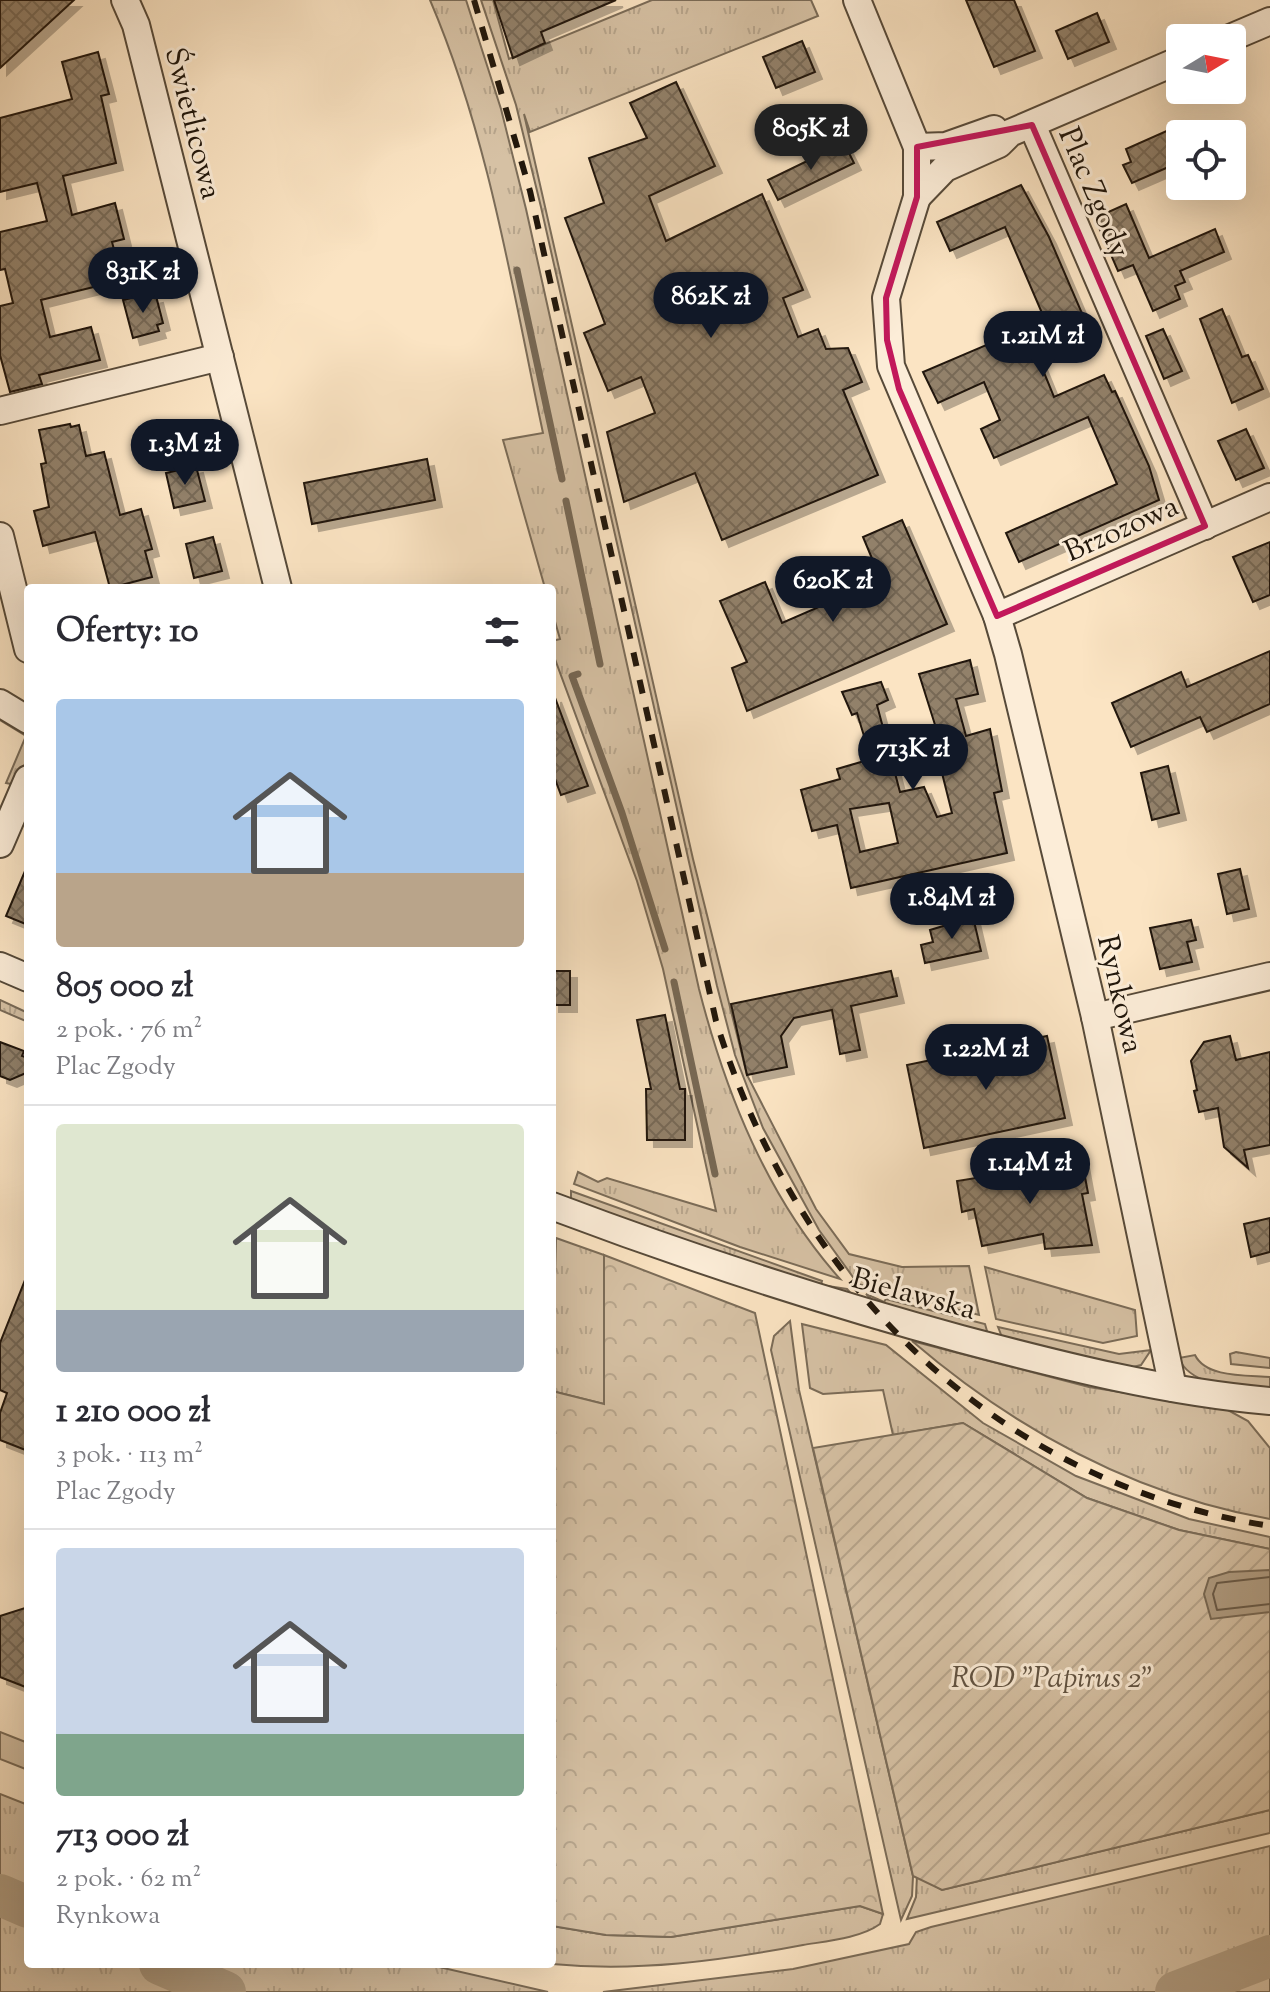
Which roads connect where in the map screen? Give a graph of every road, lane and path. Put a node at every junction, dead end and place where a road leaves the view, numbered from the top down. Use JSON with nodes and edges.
{"nodes":[{"id":1,"x":125,"y":0,"type":"edge"},
{"id":2,"x":857,"y":0,"type":"edge"},
{"id":3,"x":1270,"y":21,"type":"edge"},
{"id":4,"x":1246,"y":31,"type":"edge"},
{"id":5,"x":1166,"y":66,"type":"edge"},
{"id":6,"x":1021,"y":129,"type":"junction"},
{"id":7,"x":917,"y":154,"type":"junction"},
{"id":8,"x":917,"y":197,"type":"junction"},
{"id":9,"x":220,"y":357,"type":"junction"},
{"id":10,"x":0,"y":411,"type":"edge"},
{"id":11,"x":1270,"y":497,"type":"edge"},
{"id":12,"x":1205,"y":526,"type":"junction"},
{"id":13,"x":0,"y":536,"type":"edge"},
{"id":14,"x":277,"y":584,"type":"edge"},
{"id":15,"x":997,"y":616,"type":"junction"},
{"id":16,"x":24,"y":633,"type":"edge"},
{"id":17,"x":0,"y":703,"type":"edge"},
{"id":18,"x":24,"y":718,"type":"edge"},
{"id":19,"x":24,"y":788,"type":"edge"},
{"id":20,"x":0,"y":844,"type":"edge"},
{"id":21,"x":0,"y":966,"type":"edge"},
{"id":22,"x":24,"y":976,"type":"edge"},
{"id":23,"x":1270,"y":976,"type":"edge"},
{"id":24,"x":1095,"y":1017,"type":"junction"},
{"id":25,"x":556,"y":1207,"type":"edge"},
{"id":26,"x":1173,"y":1388,"type":"junction"},
{"id":27,"x":1270,"y":1401,"type":"edge"}],
"edges":[{"from":1,"to":9,"type":"street","name":"Świetlicowa"},
{"from":2,"to":7,"type":"street"},
{"from":3,"to":4,"type":"street"},
{"from":5,"to":6,"type":"street"},
{"from":6,"to":7,"type":"street","name":"Plac Zgody"},
{"from":6,"to":8,"type":"street","name":"Plac Zgody"},
{"from":6,"to":12,"type":"street","name":"Plac Zgody"},
{"from":7,"to":8,"type":"street","name":"Plac Zgody"},
{"from":8,"to":15,"type":"street","name":"Plac Zgody"},
{"from":9,"to":10,"type":"street"},
{"from":9,"to":14,"type":"street","name":"Świetlicowa"},
{"from":11,"to":12,"type":"street","name":"Brzozowa"},
{"from":12,"to":15,"type":"street","name":"Brzozowa"},
{"from":13,"to":16,"type":"street"},
{"from":15,"to":24,"type":"street","name":"Rynkowa"},
{"from":17,"to":18,"type":"street"},
{"from":19,"to":20,"type":"street"},
{"from":21,"to":22,"type":"street"},
{"from":23,"to":24,"type":"street"},
{"from":24,"to":26,"type":"street","name":"Rynkowa"},
{"from":25,"to":26,"type":"street","name":"Bielawska"},
{"from":26,"to":27,"type":"street","name":"Bielawska"}]}
